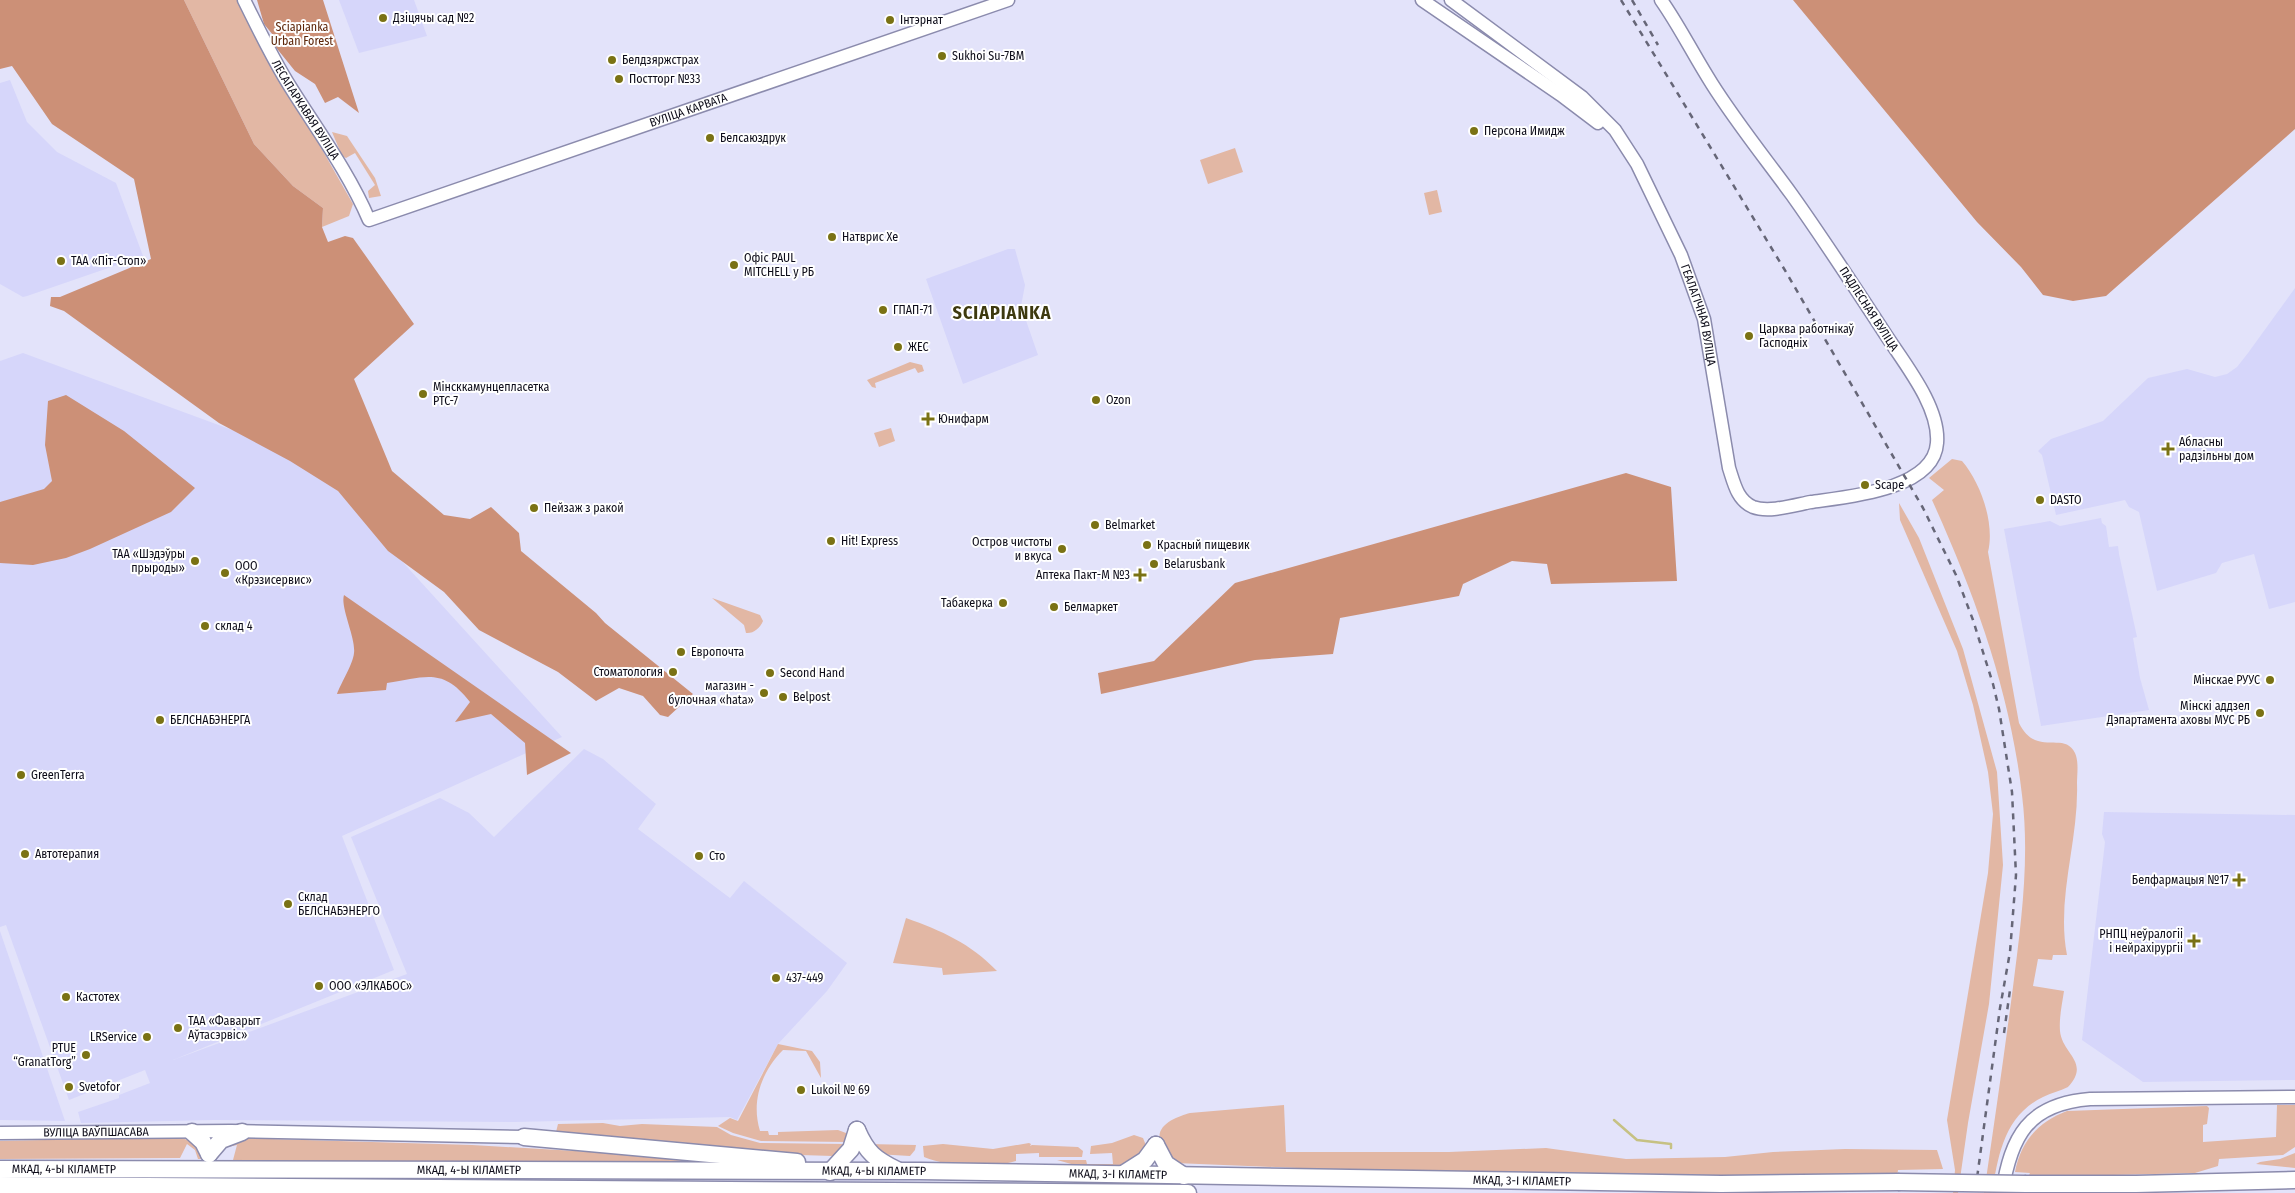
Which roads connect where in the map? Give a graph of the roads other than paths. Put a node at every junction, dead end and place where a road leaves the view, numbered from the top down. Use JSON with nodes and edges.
{"nodes":[{"id":1,"x":244,"y":0,"type":"edge"},
{"id":2,"x":1008,"y":0,"type":"edge"},
{"id":3,"x":1422,"y":0,"type":"edge"},
{"id":4,"x":1450,"y":0,"type":"edge"},
{"id":5,"x":1661,"y":0,"type":"edge"},
{"id":6,"x":1622,"y":141,"type":"junction"},
{"id":7,"x":369,"y":220,"type":"joint"},
{"id":8,"x":1743,"y":500,"type":"joint"},
{"id":9,"x":2295,"y":1097,"type":"edge"},
{"id":10,"x":0,"y":1132,"type":"edge"},
{"id":11,"x":192,"y":1132,"type":"junction"},
{"id":12,"x":209,"y":1132,"type":"junction"},
{"id":13,"x":242,"y":1132,"type":"junction"},
{"id":14,"x":524,"y":1137,"type":"joint"},
{"id":15,"x":209,"y":1154,"type":"junction"},
{"id":16,"x":0,"y":1168,"type":"edge"},
{"id":17,"x":899,"y":1171,"type":"junction"},
{"id":18,"x":830,"y":1172,"type":"junction"},
{"id":19,"x":938,"y":1172,"type":"joint"},
{"id":20,"x":1121,"y":1175,"type":"junction"},
{"id":21,"x":1184,"y":1176,"type":"junction"},
{"id":22,"x":2295,"y":1180,"type":"edge"},
{"id":23,"x":0,"y":1185,"type":"edge"},
{"id":24,"x":656,"y":1190,"type":"junction"},
{"id":25,"x":937,"y":1191,"type":"joint"},
{"id":26,"x":630,"y":1193,"type":"edge"},
{"id":27,"x":1116,"y":1193,"type":"edge"},
{"id":28,"x":1188,"y":1193,"type":"edge"},
{"id":29,"x":2002,"y":1193,"type":"edge"}],
"edges":[{"from":1,"to":7,"type":"street","name":"ЛЕСАПАРКАВАЯ ВУЛІЦА"},
{"from":2,"to":7,"type":"street","name":"ВУЛІЦА КАРВАТА"},
{"from":3,"to":6,"type":"street","name":"ГЕАЛАГІЧНАЯ ВУЛІЦА"},
{"from":4,"to":6,"type":"street","name":"ГЕАЛАГІЧНАЯ ВУЛІЦА"},
{"from":5,"to":8,"type":"street","name":"ПАДЛЕСНАЯ ВУЛІЦА"},
{"from":6,"to":8,"type":"street","name":"ГЕАЛАГІЧНАЯ ВУЛІЦА"},
{"from":9,"to":29,"type":"street"},
{"from":10,"to":11,"type":"street","name":"ВУЛІЦА ВАЎПШАСАВА"},
{"from":11,"to":12,"type":"street","name":"ВУЛІЦА ВАЎПШАСАВА"},
{"from":11,"to":15,"type":"highway"},
{"from":12,"to":13,"type":"street","name":"ВУЛІЦА ВАЎПШАСАВА"},
{"from":12,"to":15,"type":"highway"},
{"from":13,"to":14,"type":"street","name":"ВУЛІЦА ВАЎПШАСАВА"},
{"from":13,"to":15,"type":"highway"},
{"from":14,"to":18,"type":"highway"},
{"from":16,"to":18,"type":"highway","name":"МКАД, 4-Ы КІЛАМЕТР"},
{"from":17,"to":18,"type":"highway","name":"МКАД, 4-Ы КІЛАМЕТР"},
{"from":17,"to":18,"type":"highway"},
{"from":17,"to":19,"type":"highway","name":"МКАД, 4-Ы КІЛАМЕТР"},
{"from":19,"to":20,"type":"highway","name":"МКАД, 3-І КІЛАМЕТР"},
{"from":20,"to":21,"type":"highway","name":"МКАД, 3-І КІЛАМЕТР"},
{"from":20,"to":21,"type":"highway"},
{"from":21,"to":22,"type":"highway","name":"МКАД, 3-І КІЛАМЕТР","bridge":true},
{"from":23,"to":24,"type":"highway","name":"МКАД, 4-Ы КІЛАМЕТР"},
{"from":24,"to":25,"type":"highway","name":"МКАД, 4-Ы КІЛАМЕТР"},
{"from":24,"to":26,"type":"highway"},
{"from":25,"to":27,"type":"highway","name":"МКАД, 3-І КІЛАМЕТР"},
{"from":27,"to":28,"type":"highway","name":"МКАД, 3-І КІЛАМЕТР"}]}
